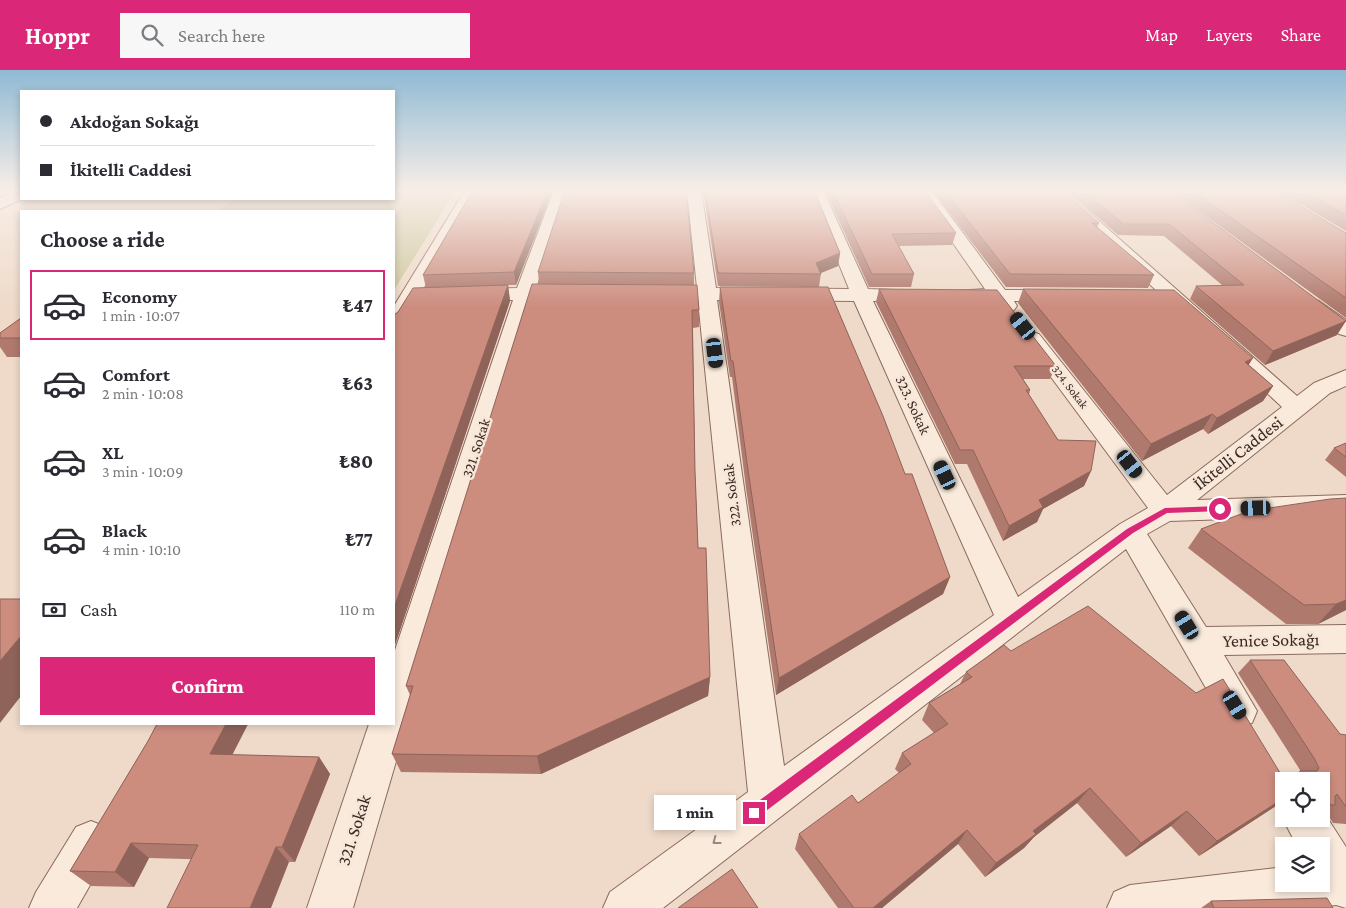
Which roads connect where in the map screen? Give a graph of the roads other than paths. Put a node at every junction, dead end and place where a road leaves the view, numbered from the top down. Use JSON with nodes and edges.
{"nodes":[{"id":1,"x":452,"y":229,"type":"edge"},
{"id":2,"x":547,"y":229,"type":"edge"},
{"id":3,"x":699,"y":229,"type":"edge"},
{"id":4,"x":833,"y":229,"type":"edge"},
{"id":5,"x":951,"y":229,"type":"edge"},
{"id":6,"x":1099,"y":229,"type":"edge"},
{"id":7,"x":525,"y":293,"type":"junction"},
{"id":8,"x":583,"y":294,"type":"edge"},
{"id":9,"x":640,"y":294,"type":"edge"},
{"id":10,"x":708,"y":294,"type":"junction"},
{"id":11,"x":458,"y":295,"type":"edge"},
{"id":12,"x":862,"y":295,"type":"junction"},
{"id":13,"x":930,"y":295,"type":"edge"},
{"id":14,"x":950,"y":295,"type":"edge"},
{"id":15,"x":999,"y":295,"type":"junction"},
{"id":16,"x":1076,"y":296,"type":"edge"},
{"id":17,"x":1144,"y":296,"type":"edge"},
{"id":18,"x":1173,"y":296,"type":"junction"},
{"id":19,"x":1301,"y":297,"type":"edge"},
{"id":20,"x":395,"y":322,"type":"edge"},
{"id":21,"x":1346,"y":330,"type":"edge"},
{"id":22,"x":1327,"y":390,"type":"edge"},
{"id":23,"x":1346,"y":505,"type":"edge"},
{"id":24,"x":1165,"y":511,"type":"junction"},
{"id":25,"x":1130,"y":531,"type":"junction"},
{"id":26,"x":1012,"y":619,"type":"junction"},
{"id":27,"x":1346,"y":639,"type":"edge"},
{"id":28,"x":1196,"y":641,"type":"junction"},
{"id":29,"x":395,"y":703,"type":"edge"},
{"id":30,"x":388,"y":725,"type":"edge"},
{"id":31,"x":1253,"y":734,"type":"edge"},
{"id":32,"x":769,"y":801,"type":"junction"},
{"id":33,"x":111,"y":808,"type":"edge"},
{"id":34,"x":1309,"y":827,"type":"edge"},
{"id":35,"x":1335,"y":869,"type":"edge"},
{"id":36,"x":52,"y":908,"type":"edge"},
{"id":37,"x":330,"y":908,"type":"edge"},
{"id":38,"x":626,"y":908,"type":"edge"},
{"id":39,"x":1130,"y":908,"type":"edge"}],
"edges":[{"from":1,"to":20,"type":"street"},
{"from":2,"to":7,"type":"street","name":"321. Sokak"},
{"from":3,"to":10,"type":"street","name":"322. Sokak"},
{"from":4,"to":12,"type":"street","name":"323. Sokak"},
{"from":5,"to":15,"type":"street","name":"324. Sokak"},
{"from":6,"to":18,"type":"street"},
{"from":7,"to":8,"type":"street"},
{"from":7,"to":11,"type":"street"},
{"from":7,"to":29,"type":"street","name":"321. Sokak"},
{"from":9,"to":10,"type":"street"},
{"from":10,"to":12,"type":"street"},
{"from":10,"to":32,"type":"street","name":"322. Sokak"},
{"from":12,"to":13,"type":"street"},
{"from":12,"to":26,"type":"street","name":"323. Sokak"},
{"from":14,"to":15,"type":"street"},
{"from":15,"to":16,"type":"street"},
{"from":15,"to":24,"type":"street","name":"324. Sokak"},
{"from":17,"to":18,"type":"street"},
{"from":18,"to":22,"type":"street"},
{"from":19,"to":21,"type":"street"},
{"from":22,"to":24,"type":"street","name":"İkitelli Caddesi"},
{"from":23,"to":24,"type":"street"},
{"from":24,"to":25,"type":"street","name":"İkitelli Caddesi"},
{"from":25,"to":26,"type":"street","name":"İkitelli Caddesi"},
{"from":25,"to":28,"type":"street"},
{"from":26,"to":32,"type":"street","name":"İkitelli Caddesi"},
{"from":27,"to":28,"type":"street","name":"Yenice Sokağı"},
{"from":28,"to":31,"type":"street"},
{"from":30,"to":37,"type":"street","name":"321. Sokak"},
{"from":32,"to":38,"type":"street","name":"İkitelli Caddesi","one_way":true},
{"from":33,"to":36,"type":"street"},
{"from":34,"to":35,"type":"street"},
{"from":35,"to":39,"type":"street"}]}
